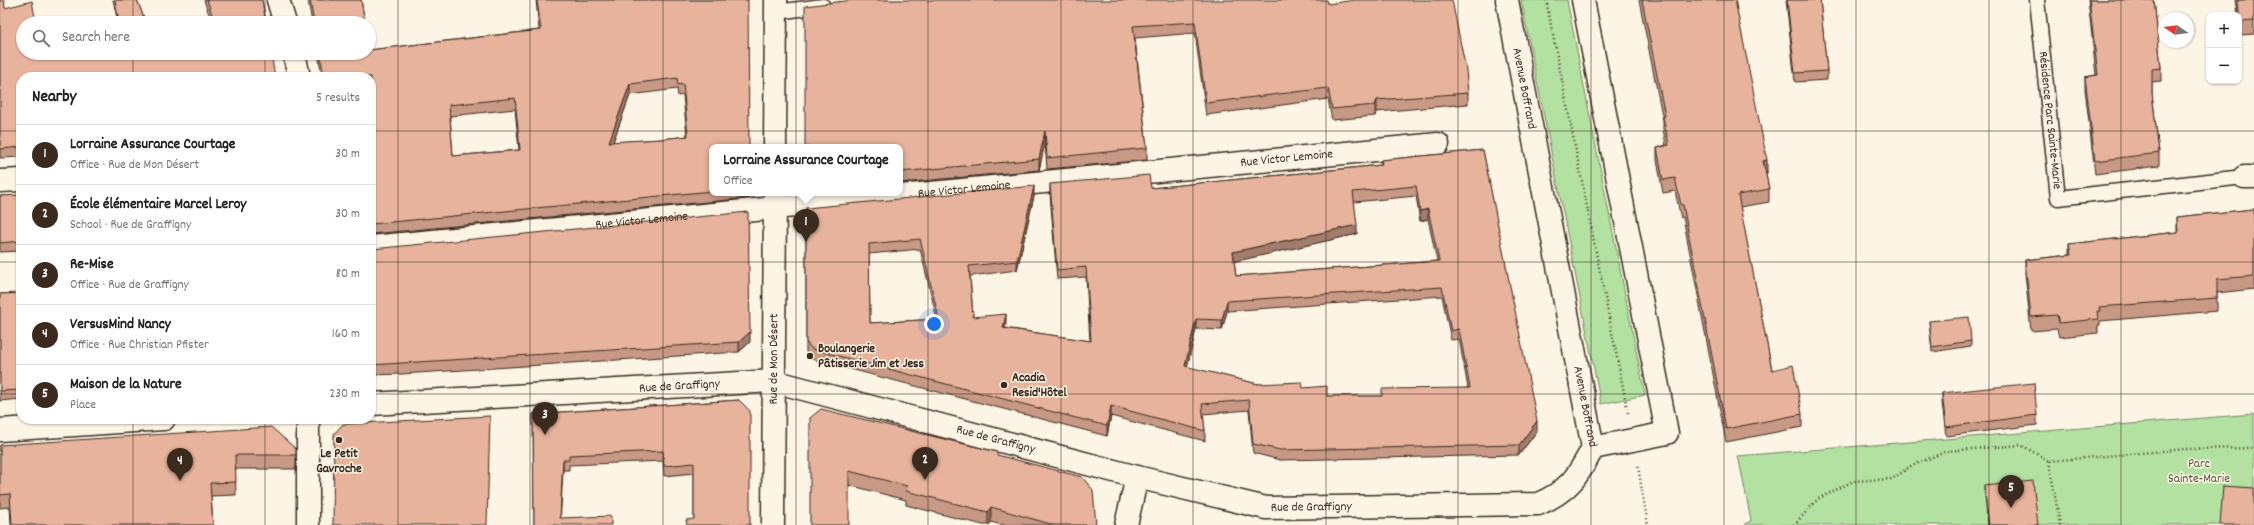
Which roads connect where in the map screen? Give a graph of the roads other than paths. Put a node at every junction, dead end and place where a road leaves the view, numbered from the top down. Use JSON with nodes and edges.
{"nodes":[{"id":1,"x":278,"y":0,"type":"edge"},
{"id":2,"x":1507,"y":0,"type":"edge"},
{"id":3,"x":1583,"y":0,"type":"edge"},
{"id":4,"x":2037,"y":0,"type":"edge"},
{"id":5,"x":839,"y":4,"type":"edge"},
{"id":6,"x":776,"y":6,"type":"edge"},
{"id":7,"x":283,"y":16,"type":"edge"},
{"id":8,"x":295,"y":60,"type":"edge"},
{"id":9,"x":298,"y":72,"type":"edge"},
{"id":10,"x":775,"y":144,"type":"edge"},
{"id":11,"x":1438,"y":144,"type":"dead end"},
{"id":12,"x":2249,"y":177,"type":"edge"},
{"id":13,"x":16,"y":180,"type":"edge"},
{"id":14,"x":0,"y":181,"type":"edge"},
{"id":15,"x":903,"y":190,"type":"edge"},
{"id":16,"x":833,"y":196,"type":"edge"},
{"id":17,"x":775,"y":201,"type":"edge"},
{"id":18,"x":376,"y":247,"type":"edge"},
{"id":19,"x":773,"y":381,"type":"junction"},
{"id":20,"x":376,"y":404,"type":"edge"},
{"id":21,"x":89,"y":424,"type":"edge"},
{"id":22,"x":308,"y":424,"type":"edge"},
{"id":23,"x":0,"y":430,"type":"edge"},
{"id":24,"x":1593,"y":448,"type":"junction"},
{"id":25,"x":1137,"y":477,"type":"junction"},
{"id":26,"x":308,"y":525,"type":"edge"},
{"id":27,"x":773,"y":525,"type":"edge"},
{"id":28,"x":1126,"y":525,"type":"edge"}],
"edges":[{"from":1,"to":7,"type":"street"},
{"from":2,"to":24,"type":"street","name":"Avenue Boffrand"},
{"from":3,"to":24,"type":"street","name":"Avenue Boffrand"},
{"from":4,"to":12,"type":"lane","name":"Résidence Parc Sainte-Marie"},
{"from":5,"to":6,"type":"lane"},
{"from":6,"to":10,"type":"street"},
{"from":8,"to":9,"type":"street"},
{"from":11,"to":15,"type":"street","name":"Rue Victor Lemoine"},
{"from":13,"to":14,"type":"street"},
{"from":16,"to":17,"type":"street","name":"Rue Victor Lemoine"},
{"from":17,"to":18,"type":"street","name":"Rue Victor Lemoine"},
{"from":17,"to":19,"type":"street","name":"Rue de Mon Désert"},
{"from":19,"to":20,"type":"street","name":"Rue de Graffigny"},
{"from":19,"to":25,"type":"street","name":"Rue de Graffigny"},
{"from":19,"to":27,"type":"street","name":"Rue de Mon Désert"},
{"from":21,"to":23,"type":"street"},
{"from":22,"to":26,"type":"street"},
{"from":24,"to":25,"type":"street","name":"Rue de Graffigny"},
{"from":25,"to":28,"type":"street"}]}
